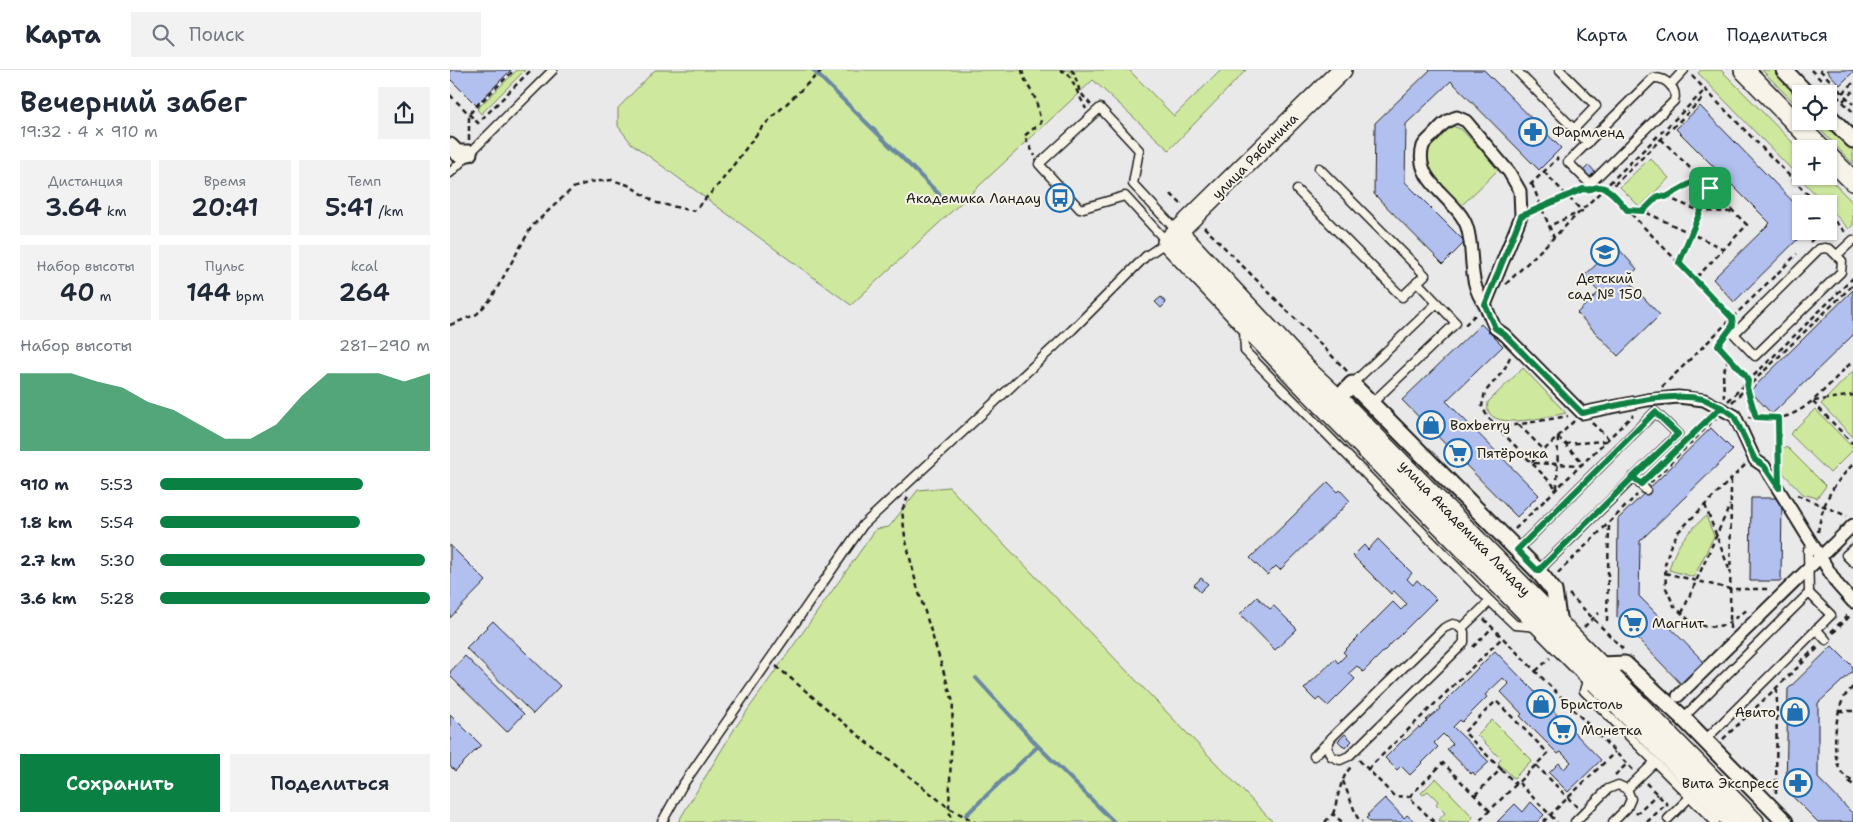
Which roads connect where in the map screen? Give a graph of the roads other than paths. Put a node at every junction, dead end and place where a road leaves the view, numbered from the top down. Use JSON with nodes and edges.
{"nodes":[{"id":1,"x":553,"y":70,"type":"edge"},
{"id":2,"x":1342,"y":70,"type":"edge"},
{"id":3,"x":1516,"y":70,"type":"edge"},
{"id":4,"x":1560,"y":70,"type":"edge"},
{"id":5,"x":1685,"y":70,"type":"edge"},
{"id":6,"x":1744,"y":70,"type":"edge"},
{"id":7,"x":1784,"y":70,"type":"edge"},
{"id":8,"x":1670,"y":85,"type":"junction"},
{"id":9,"x":1798,"y":85,"type":"edge"},
{"id":10,"x":1837,"y":122,"type":"edge"},
{"id":11,"x":1574,"y":129,"type":"junction"},
{"id":12,"x":1851,"y":133,"type":"edge"},
{"id":13,"x":1812,"y":140,"type":"edge"},
{"id":14,"x":1588,"y":143,"type":"junction"},
{"id":15,"x":450,"y":146,"type":"edge"},
{"id":16,"x":469,"y":153,"type":"junction"},
{"id":17,"x":1837,"y":165,"type":"edge"},
{"id":18,"x":1319,"y":168,"type":"dead end"},
{"id":19,"x":450,"y":173,"type":"edge"},
{"id":20,"x":1853,"y":181,"type":"edge"},
{"id":21,"x":1297,"y":190,"type":"dead end"},
{"id":22,"x":1172,"y":237,"type":"junction"},
{"id":23,"x":1853,"y":240,"type":"edge"},
{"id":24,"x":1837,"y":255,"type":"junction"},
{"id":25,"x":1417,"y":282,"type":"junction"},
{"id":26,"x":1437,"y":303,"type":"junction"},
{"id":27,"x":1485,"y":305,"type":"junction"},
{"id":28,"x":1244,"y":322,"type":"junction"},
{"id":29,"x":1352,"y":384,"type":"junction"},
{"id":30,"x":1338,"y":399,"type":"junction"},
{"id":31,"x":1371,"y":404,"type":"junction"},
{"id":32,"x":1633,"y":477,"type":"junction"},
{"id":33,"x":1646,"y":490,"type":"dead end"},
{"id":34,"x":1853,"y":525,"type":"edge"},
{"id":35,"x":1853,"y":549,"type":"edge"},
{"id":36,"x":1517,"y":550,"type":"junction"},
{"id":37,"x":1815,"y":552,"type":"junction"},
{"id":38,"x":1853,"y":562,"type":"edge"},
{"id":39,"x":1808,"y":569,"type":"junction"},
{"id":40,"x":1538,"y":571,"type":"junction"},
{"id":41,"x":1809,"y":593,"type":"junction"},
{"id":42,"x":1490,"y":600,"type":"junction"},
{"id":43,"x":1853,"y":602,"type":"edge"},
{"id":44,"x":1559,"y":624,"type":"junction"},
{"id":45,"x":1540,"y":627,"type":"junction"},
{"id":46,"x":1462,"y":628,"type":"junction"},
{"id":47,"x":1816,"y":629,"type":"junction"},
{"id":48,"x":1826,"y":640,"type":"road end"},
{"id":49,"x":1594,"y":670,"type":"junction"},
{"id":50,"x":1678,"y":696,"type":"dead end"},
{"id":51,"x":1683,"y":718,"type":"junction"},
{"id":52,"x":1705,"y":740,"type":"junction"},
{"id":53,"x":1328,"y":742,"type":"junction"},
{"id":54,"x":1314,"y":756,"type":"dead end"},
{"id":55,"x":1655,"y":762,"type":"junction"},
{"id":56,"x":1627,"y":789,"type":"junction"},
{"id":57,"x":1690,"y":797,"type":"junction"},
{"id":58,"x":1668,"y":819,"type":"dead end"},
{"id":59,"x":662,"y":822,"type":"edge"},
{"id":60,"x":1575,"y":822,"type":"edge"},
{"id":61,"x":1613,"y":822,"type":"edge"},
{"id":62,"x":1715,"y":822,"type":"edge"},
{"id":63,"x":1733,"y":822,"type":"edge"},
{"id":64,"x":1754,"y":822,"type":"edge"},
{"id":65,"x":1785,"y":822,"type":"edge"}],
"edges":[{"from":1,"to":16,"type":"lane"},
{"from":2,"to":22,"type":"street","name":"улица Рябинина"},
{"from":3,"to":11,"type":"lane"},
{"from":4,"to":11,"type":"lane"},
{"from":5,"to":8,"type":"lane"},
{"from":6,"to":13,"type":"street"},
{"from":7,"to":9,"type":"street"},
{"from":8,"to":14,"type":"lane"},
{"from":8,"to":14,"type":"lane"},
{"from":10,"to":12,"type":"street"},
{"from":11,"to":14,"type":"lane"},
{"from":15,"to":16,"type":"street"},
{"from":16,"to":19,"type":"lane"},
{"from":17,"to":20,"type":"street"},
{"from":18,"to":25,"type":"lane"},
{"from":21,"to":25,"type":"lane"},
{"from":22,"to":22,"type":"lane"},
{"from":22,"to":28,"type":"street","name":"улица Академика Ландау"},
{"from":22,"to":30,"type":"street","name":"улица Академика Ландау"},
{"from":22,"to":59,"type":"lane"},
{"from":23,"to":24,"type":"lane"},
{"from":24,"to":24,"type":"lane"},
{"from":25,"to":26,"type":"lane"},
{"from":26,"to":29,"type":"lane"},
{"from":26,"to":31,"type":"lane"},
{"from":27,"to":27,"type":"street"},
{"from":27,"to":37,"type":"street"},
{"from":28,"to":42,"type":"lane"},
{"from":28,"to":45,"type":"street","name":"улица Академика Ландау"},
{"from":29,"to":30,"type":"street"},
{"from":29,"to":31,"type":"street"},
{"from":30,"to":44,"type":"street","name":"улица Академика Ландау"},
{"from":31,"to":36,"type":"street"},
{"from":32,"to":33,"type":"lane"},
{"from":32,"to":36,"type":"lane"},
{"from":32,"to":40,"type":"lane"},
{"from":34,"to":37,"type":"street"},
{"from":35,"to":38,"type":"lane"},
{"from":36,"to":40,"type":"street"},
{"from":37,"to":39,"type":"street"},
{"from":37,"to":43,"type":"street"},
{"from":39,"to":41,"type":"lane"},
{"from":39,"to":50,"type":"street"},
{"from":40,"to":44,"type":"street"},
{"from":41,"to":47,"type":"lane"},
{"from":41,"to":51,"type":"lane"},
{"from":42,"to":45,"type":"lane"},
{"from":42,"to":46,"type":"lane"},
{"from":44,"to":49,"type":"street","name":"улица Академика Ландау"},
{"from":45,"to":49,"type":"street","name":"улица Академика Ландау"},
{"from":46,"to":53,"type":"lane"},
{"from":46,"to":53,"type":"lane"},
{"from":47,"to":48,"type":"lane"},
{"from":47,"to":52,"type":"lane"},
{"from":49,"to":51,"type":"street"},
{"from":49,"to":55,"type":"lane"},
{"from":49,"to":63,"type":"street","name":"улица Академика Ландау"},
{"from":49,"to":64,"type":"street","name":"улица Академика Ландау"},
{"from":51,"to":52,"type":"street"},
{"from":52,"to":65,"type":"street"},
{"from":53,"to":54,"type":"lane"},
{"from":55,"to":56,"type":"lane"},
{"from":55,"to":57,"type":"lane"},
{"from":56,"to":60,"type":"lane"},
{"from":56,"to":61,"type":"lane"},
{"from":57,"to":58,"type":"lane"},
{"from":57,"to":62,"type":"lane"}]}
